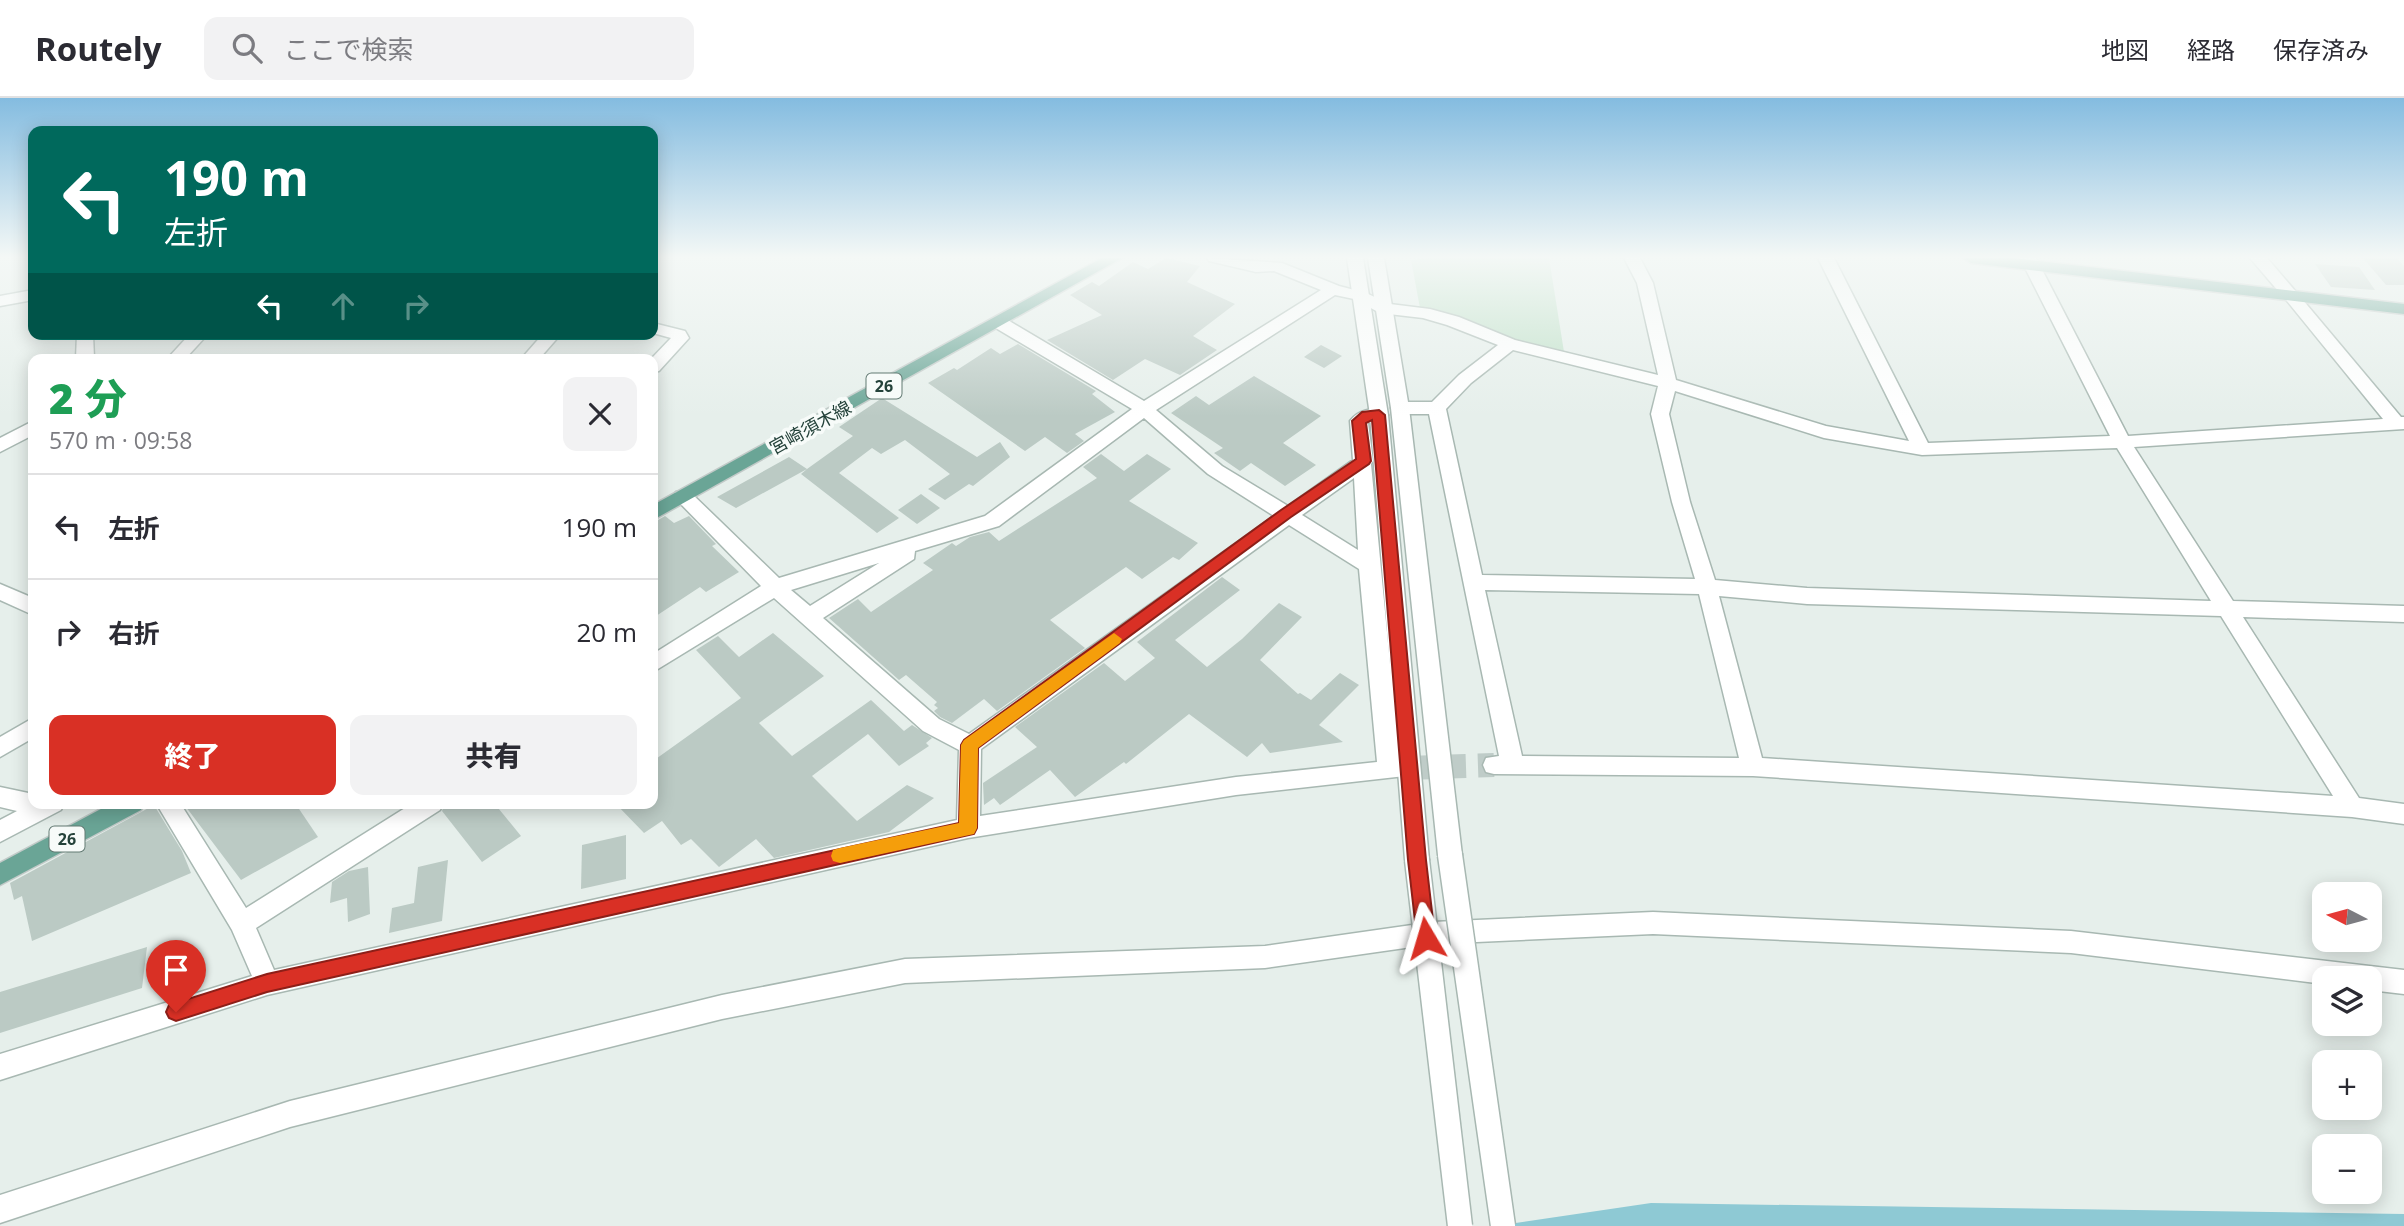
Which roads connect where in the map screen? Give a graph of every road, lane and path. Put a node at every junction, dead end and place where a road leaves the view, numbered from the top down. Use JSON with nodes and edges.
{"nodes":[{"id":1,"x":1022,"y":311,"type":"edge"},
{"id":2,"x":1299,"y":311,"type":"edge"},
{"id":3,"x":1362,"y":311,"type":"edge"},
{"id":4,"x":1386,"y":311,"type":"edge"},
{"id":5,"x":1402,"y":311,"type":"edge"},
{"id":6,"x":1651,"y":311,"type":"edge"},
{"id":7,"x":1852,"y":311,"type":"edge"},
{"id":8,"x":2055,"y":311,"type":"edge"},
{"id":9,"x":2304,"y":311,"type":"edge"},
{"id":10,"x":1000,"y":323,"type":"junction"},
{"id":11,"x":658,"y":329,"type":"edge"},
{"id":12,"x":194,"y":340,"type":"edge"},
{"id":13,"x":546,"y":340,"type":"edge"},
{"id":14,"x":1510,"y":344,"type":"junction"},
{"id":15,"x":180,"y":354,"type":"edge"},
{"id":16,"x":534,"y":354,"type":"edge"},
{"id":17,"x":658,"y":361,"type":"edge"},
{"id":18,"x":1668,"y":383,"type":"junction"},
{"id":19,"x":1400,"y":408,"type":"junction"},
{"id":20,"x":1437,"y":408,"type":"junction"},
{"id":21,"x":1144,"y":409,"type":"junction"},
{"id":22,"x":1379,"y":415,"type":"junction"},
{"id":23,"x":2400,"y":423,"type":"edge"},
{"id":24,"x":28,"y":430,"type":"edge"},
{"id":25,"x":2122,"y":442,"type":"junction"},
{"id":26,"x":0,"y":446,"type":"edge"},
{"id":27,"x":1922,"y":449,"type":"junction"},
{"id":28,"x":1364,"y":461,"type":"junction"},
{"id":29,"x":683,"y":497,"type":"junction"},
{"id":30,"x":658,"y":510,"type":"edge"},
{"id":31,"x":1286,"y":514,"type":"junction"},
{"id":32,"x":930,"y":540,"type":"junction"},
{"id":33,"x":1369,"y":566,"type":"junction"},
{"id":34,"x":1475,"y":582,"type":"junction"},
{"id":35,"x":775,"y":587,"type":"junction"},
{"id":36,"x":1707,"y":587,"type":"junction"},
{"id":37,"x":0,"y":591,"type":"edge"},
{"id":38,"x":28,"y":605,"type":"edge"},
{"id":39,"x":2225,"y":608,"type":"junction"},
{"id":40,"x":2404,"y":614,"type":"edge"},
{"id":41,"x":809,"y":617,"type":"junction"},
{"id":42,"x":658,"y":661,"type":"edge"},
{"id":43,"x":28,"y":730,"type":"edge"},
{"id":44,"x":970,"y":745,"type":"junction"},
{"id":45,"x":0,"y":748,"type":"edge"},
{"id":46,"x":1754,"y":766,"type":"junction"},
{"id":47,"x":0,"y":797,"type":"edge"},
{"id":48,"x":28,"y":804,"type":"edge"},
{"id":49,"x":2351,"y":807,"type":"junction"},
{"id":50,"x":43,"y":809,"type":"edge"},
{"id":51,"x":123,"y":809,"type":"edge"},
{"id":52,"x":171,"y":809,"type":"edge"},
{"id":53,"x":423,"y":809,"type":"edge"},
{"id":54,"x":2404,"y":814,"type":"edge"},
{"id":55,"x":968,"y":828,"type":"junction"},
{"id":56,"x":0,"y":832,"type":"edge"},
{"id":57,"x":0,"y":875,"type":"edge"},
{"id":58,"x":242,"y":924,"type":"junction"},
{"id":59,"x":2404,"y":982,"type":"edge"},
{"id":60,"x":267,"y":983,"type":"junction"},
{"id":61,"x":0,"y":1067,"type":"edge"},
{"id":62,"x":0,"y":1209,"type":"edge"},
{"id":63,"x":1460,"y":1226,"type":"edge"},
{"id":64,"x":1503,"y":1226,"type":"edge"}],
"edges":[{"from":1,"to":10,"type":"main road","name":"宮崎須木線","number":"26"},
{"from":2,"to":21,"type":"street"},
{"from":3,"to":22,"type":"street"},
{"from":4,"to":19,"type":"street"},
{"from":5,"to":14,"type":"street"},
{"from":6,"to":18,"type":"street"},
{"from":7,"to":27,"type":"street"},
{"from":8,"to":25,"type":"street"},
{"from":9,"to":23,"type":"street"},
{"from":10,"to":21,"type":"street"},
{"from":10,"to":29,"type":"main road","name":"宮崎須木線","number":"26"},
{"from":11,"to":17,"type":"street"},
{"from":12,"to":15,"type":"street"},
{"from":13,"to":16,"type":"street"},
{"from":14,"to":18,"type":"street"},
{"from":14,"to":20,"type":"street"},
{"from":18,"to":27,"type":"street"},
{"from":18,"to":36,"type":"street"},
{"from":19,"to":20,"type":"street"},
{"from":19,"to":64,"type":"street","bridge":true},
{"from":20,"to":34,"type":"street"},
{"from":21,"to":31,"type":"street"},
{"from":21,"to":32,"type":"street"},
{"from":22,"to":28,"type":"street"},
{"from":22,"to":63,"type":"street","bridge":true},
{"from":23,"to":25,"type":"street"},
{"from":24,"to":26,"type":"street"},
{"from":25,"to":27,"type":"street"},
{"from":25,"to":39,"type":"street"},
{"from":28,"to":31,"type":"street"},
{"from":28,"to":33,"type":"street"},
{"from":29,"to":30,"type":"main road","name":"宮崎須木線","number":"26"},
{"from":29,"to":35,"type":"street"},
{"from":31,"to":33,"type":"street"},
{"from":31,"to":44,"type":"street"},
{"from":32,"to":35,"type":"street"},
{"from":32,"to":41,"type":"street"},
{"from":33,"to":55,"type":"street"},
{"from":34,"to":36,"type":"street"},
{"from":34,"to":46,"type":"street"},
{"from":35,"to":41,"type":"street"},
{"from":35,"to":42,"type":"street"},
{"from":36,"to":39,"type":"street"},
{"from":36,"to":46,"type":"street"},
{"from":37,"to":38,"type":"street"},
{"from":39,"to":40,"type":"street"},
{"from":39,"to":49,"type":"street"},
{"from":41,"to":44,"type":"street"},
{"from":43,"to":45,"type":"street"},
{"from":44,"to":55,"type":"street"},
{"from":46,"to":49,"type":"street"},
{"from":47,"to":48,"type":"street"},
{"from":49,"to":54,"type":"street"},
{"from":50,"to":56,"type":"street"},
{"from":51,"to":57,"type":"main road","number":"26"},
{"from":52,"to":58,"type":"street"},
{"from":53,"to":58,"type":"street"},
{"from":55,"to":60,"type":"street"},
{"from":58,"to":60,"type":"street"},
{"from":59,"to":62,"type":"street"},
{"from":60,"to":61,"type":"street"}]}
